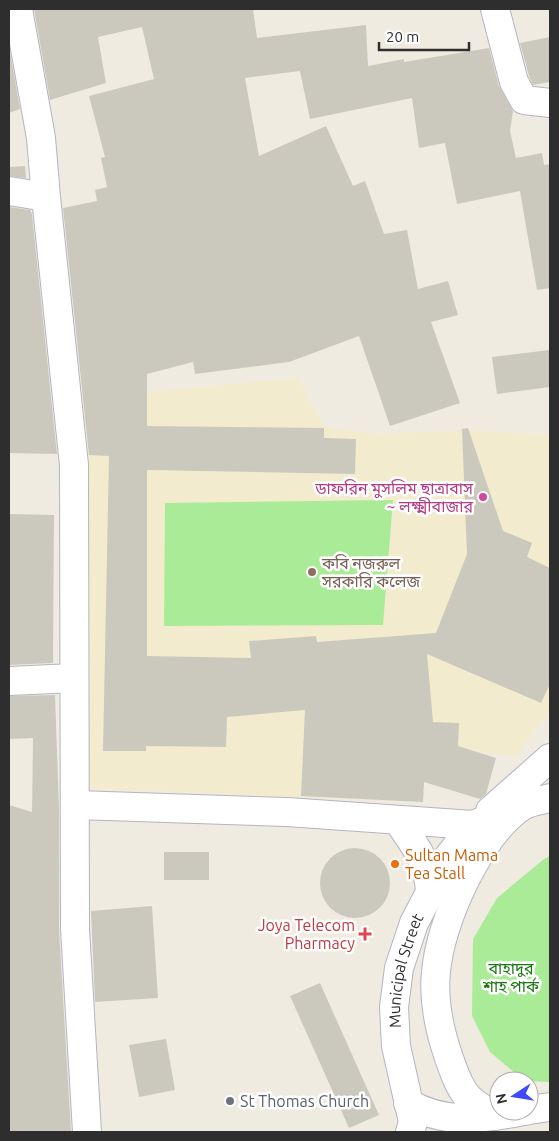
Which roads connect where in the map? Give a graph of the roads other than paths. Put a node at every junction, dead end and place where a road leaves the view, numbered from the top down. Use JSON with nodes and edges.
{"nodes":[{"id":1,"x":18,"y":9,"type":"edge"},
{"id":2,"x":495,"y":9,"type":"edge"},
{"id":3,"x":550,"y":103,"type":"edge"},
{"id":4,"x":9,"y":191,"type":"edge"},
{"id":5,"x":46,"y":197,"type":"junction"},
{"id":6,"x":74,"y":678,"type":"junction"},
{"id":7,"x":9,"y":681,"type":"edge"},
{"id":8,"x":550,"y":758,"type":"edge"},
{"id":9,"x":550,"y":798,"type":"edge"},
{"id":10,"x":76,"y":805,"type":"junction"},
{"id":11,"x":522,"y":806,"type":"junction"},
{"id":12,"x":398,"y":821,"type":"junction"},
{"id":13,"x":473,"y":825,"type":"junction"},
{"id":14,"x":430,"y":890,"type":"junction"},
{"id":15,"x":408,"y":1103,"type":"junction"},
{"id":16,"x":487,"y":1124,"type":"edge"},
{"id":17,"x":87,"y":1132,"type":"edge"},
{"id":18,"x":410,"y":1132,"type":"edge"}],
"edges":[{"from":1,"to":5,"type":"street"},
{"from":2,"to":3,"type":"street"},
{"from":4,"to":5,"type":"street"},
{"from":5,"to":6,"type":"street"},
{"from":6,"to":7,"type":"street"},
{"from":6,"to":10,"type":"street"},
{"from":8,"to":13,"type":"street","name":"Municipal Street"},
{"from":9,"to":11,"type":"street"},
{"from":10,"to":12,"type":"street"},
{"from":10,"to":17,"type":"street"},
{"from":11,"to":13,"type":"street"},
{"from":11,"to":16,"type":"street"},
{"from":12,"to":13,"type":"street"},
{"from":12,"to":14,"type":"street"},
{"from":13,"to":14,"type":"street","name":"Municipal Street"},
{"from":14,"to":15,"type":"street","name":"Municipal Street"},
{"from":15,"to":16,"type":"street"},
{"from":15,"to":18,"type":"street","name":"Municipal Street"}]}
